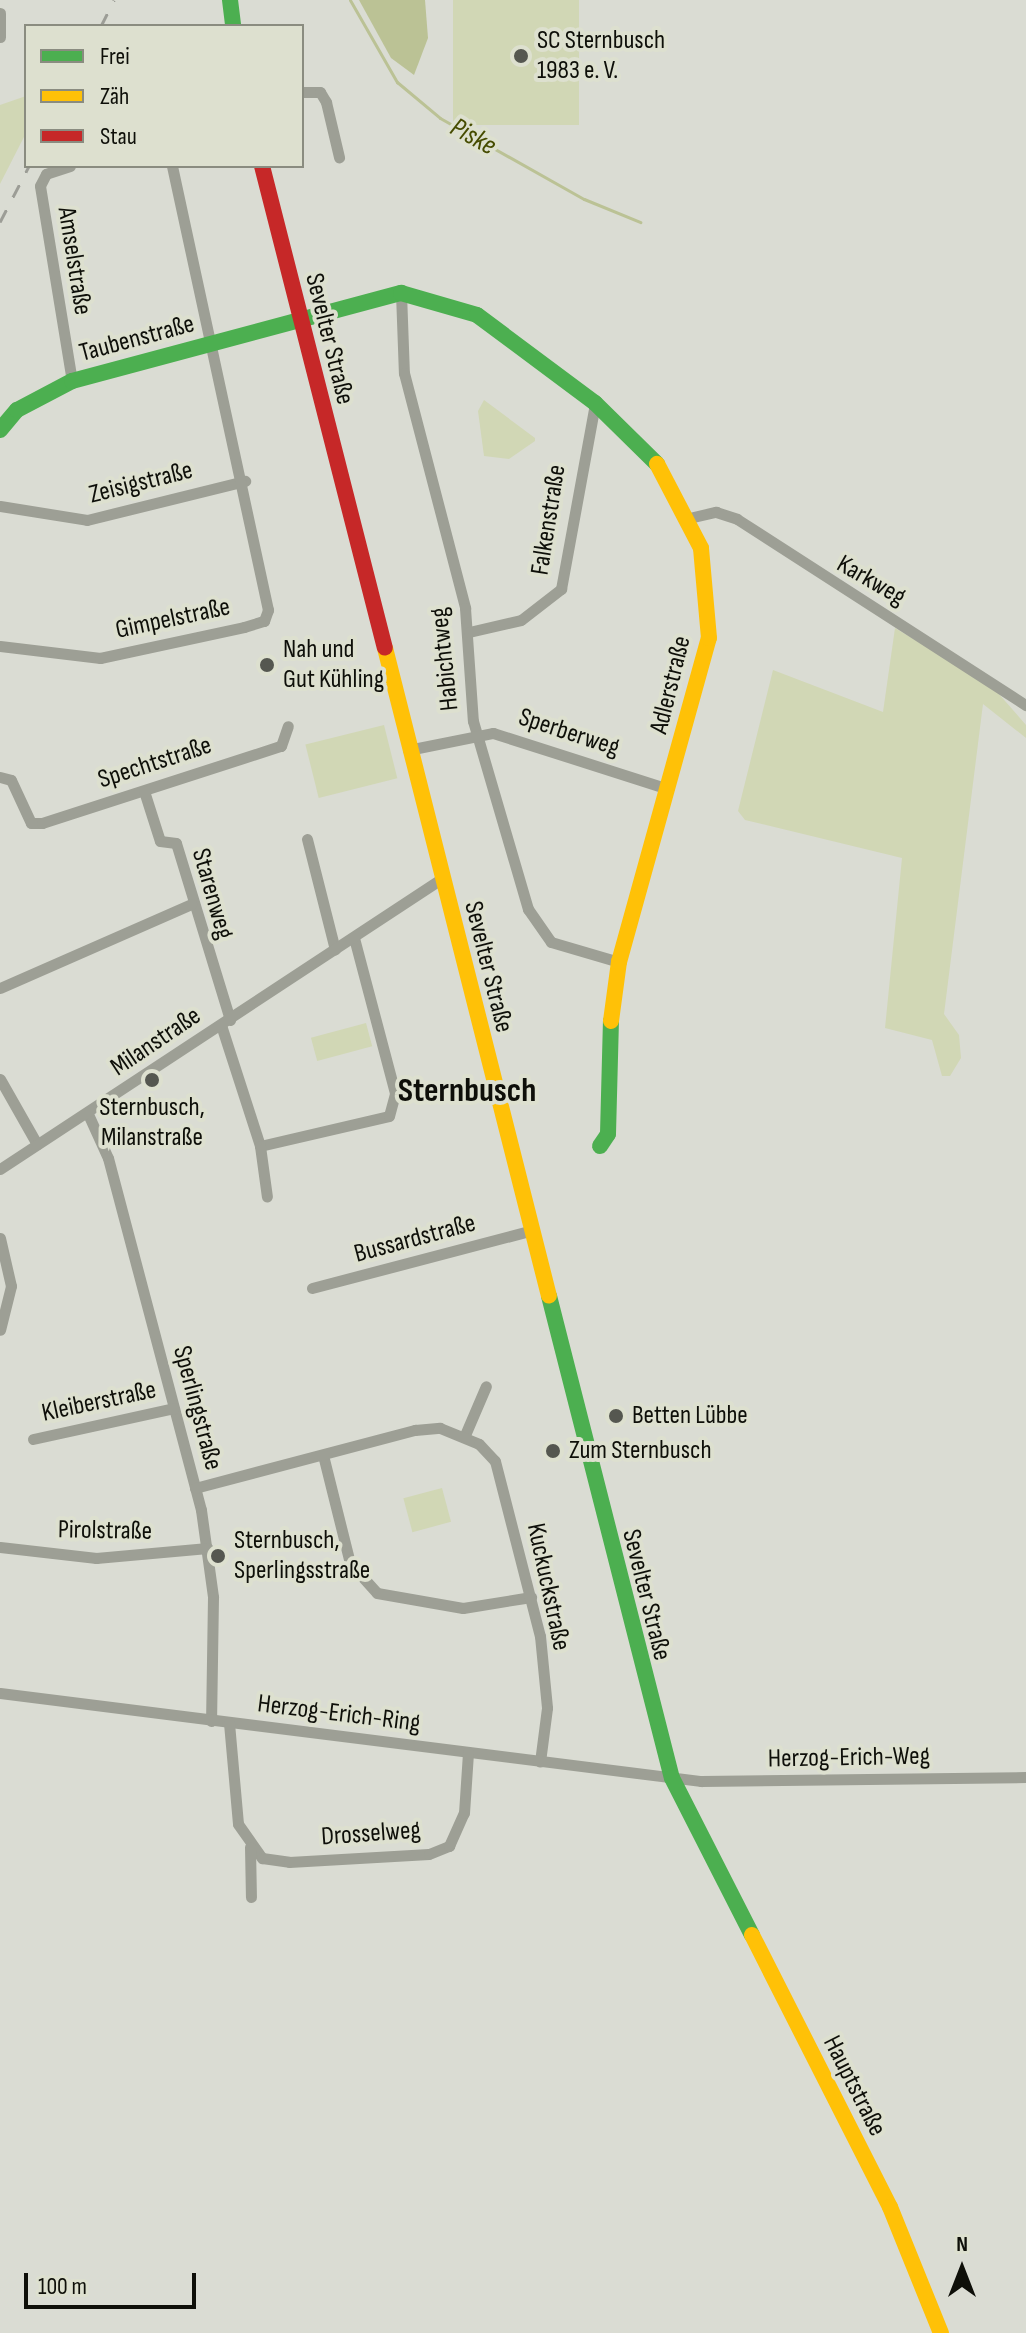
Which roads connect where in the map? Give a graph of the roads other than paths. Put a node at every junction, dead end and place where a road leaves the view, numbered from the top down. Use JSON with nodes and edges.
{"nodes":[{"id":1,"x":230,"y":0,"type":"edge"},
{"id":2,"x":0,"y":13,"type":"edge"},
{"id":3,"x":233,"y":24,"type":"edge"},
{"id":4,"x":0,"y":37,"type":"edge"},
{"id":5,"x":304,"y":92,"type":"edge"},
{"id":6,"x":339,"y":157,"type":"dead end"},
{"id":7,"x":64,"y":168,"type":"edge"},
{"id":8,"x":172,"y":168,"type":"edge"},
{"id":9,"x":262,"y":168,"type":"edge"},
{"id":10,"x":401,"y":293,"type":"junction"},
{"id":11,"x":299,"y":318,"type":"junction"},
{"id":12,"x":206,"y":346,"type":"junction"},
{"id":13,"x":72,"y":381,"type":"junction"},
{"id":14,"x":595,"y":403,"type":"junction"},
{"id":15,"x":0,"y":430,"type":"edge"},
{"id":16,"x":245,"y":481,"type":"junction"},
{"id":17,"x":0,"y":506,"type":"edge"},
{"id":18,"x":689,"y":518,"type":"junction"},
{"id":19,"x":469,"y":632,"type":"junction"},
{"id":20,"x":0,"y":646,"type":"edge"},
{"id":21,"x":1026,"y":705,"type":"edge"},
{"id":22,"x":288,"y":726,"type":"dead end"},
{"id":23,"x":477,"y":735,"type":"junction"},
{"id":24,"x":408,"y":750,"type":"junction"},
{"id":25,"x":0,"y":777,"type":"edge"},
{"id":26,"x":668,"y":789,"type":"junction"},
{"id":27,"x":144,"y":791,"type":"junction"},
{"id":28,"x":307,"y":839,"type":"dead end"},
{"id":29,"x":441,"y":879,"type":"junction"},
{"id":30,"x":191,"y":904,"type":"junction"},
{"id":31,"x":354,"y":938,"type":"junction"},
{"id":32,"x":335,"y":950,"type":"junction"},
{"id":33,"x":619,"y":962,"type":"junction"},
{"id":34,"x":0,"y":988,"type":"edge"},
{"id":35,"x":225,"y":1022,"type":"junction"},
{"id":36,"x":0,"y":1079,"type":"edge"},
{"id":37,"x":88,"y":1114,"type":"junction"},
{"id":38,"x":37,"y":1144,"type":"junction"},
{"id":39,"x":260,"y":1146,"type":"junction"},
{"id":40,"x":600,"y":1146,"type":"dead end"},
{"id":41,"x":0,"y":1169,"type":"edge"},
{"id":42,"x":267,"y":1197,"type":"dead end"},
{"id":43,"x":529,"y":1231,"type":"junction"},
{"id":44,"x":0,"y":1238,"type":"edge"},
{"id":45,"x":312,"y":1288,"type":"dead end"},
{"id":46,"x":0,"y":1330,"type":"edge"},
{"id":47,"x":486,"y":1386,"type":"dead end"},
{"id":48,"x":174,"y":1408,"type":"junction"},
{"id":49,"x":465,"y":1435,"type":"junction"},
{"id":50,"x":33,"y":1439,"type":"dead end"},
{"id":51,"x":323,"y":1455,"type":"junction"},
{"id":52,"x":195,"y":1488,"type":"junction"},
{"id":53,"x":0,"y":1547,"type":"edge"},
{"id":54,"x":208,"y":1548,"type":"junction"},
{"id":55,"x":531,"y":1597,"type":"junction"},
{"id":56,"x":0,"y":1693,"type":"edge"},
{"id":57,"x":211,"y":1721,"type":"junction"},
{"id":58,"x":229,"y":1723,"type":"junction"},
{"id":59,"x":468,"y":1752,"type":"junction"},
{"id":60,"x":540,"y":1762,"type":"junction"},
{"id":61,"x":1026,"y":1777,"type":"edge"},
{"id":62,"x":672,"y":1778,"type":"junction"},
{"id":63,"x":250,"y":1847,"type":"junction"},
{"id":64,"x":713,"y":1867,"type":"joint"},
{"id":65,"x":251,"y":1897,"type":"dead end"},
{"id":66,"x":941,"y":2333,"type":"edge"}],
"edges":[{"from":1,"to":3,"type":"street"},
{"from":2,"to":4,"type":"street"},
{"from":5,"to":6,"type":"street"},
{"from":7,"to":13,"type":"street","name":"Amselstraße"},
{"from":8,"to":12,"type":"street"},
{"from":9,"to":11,"type":"street","name":"Sevelter Straße"},
{"from":10,"to":11,"type":"street","name":"Adlerstraße"},
{"from":10,"to":14,"type":"street","name":"Adlerstraße"},
{"from":10,"to":19,"type":"street","name":"Habichtweg"},
{"from":11,"to":12,"type":"street","name":"Taubenstraße"},
{"from":11,"to":24,"type":"street","name":"Sevelter Straße"},
{"from":12,"to":13,"type":"street","name":"Taubenstraße"},
{"from":12,"to":16,"type":"street","name":"Gimpelstraße"},
{"from":13,"to":15,"type":"street","name":"Taubenstraße"},
{"from":14,"to":18,"type":"street","name":"Adlerstraße"},
{"from":14,"to":19,"type":"street","name":"Falkenstraße"},
{"from":16,"to":17,"type":"street","name":"Zeisigstraße"},
{"from":16,"to":20,"type":"street","name":"Gimpelstraße"},
{"from":18,"to":21,"type":"street","name":"Karkweg"},
{"from":18,"to":26,"type":"street","name":"Adlerstraße"},
{"from":19,"to":23,"type":"street","name":"Habichtweg"},
{"from":22,"to":27,"type":"street","name":"Spechtstraße"},
{"from":23,"to":24,"type":"street","name":"Sperberweg"},
{"from":23,"to":26,"type":"street","name":"Sperberweg"},
{"from":23,"to":33,"type":"street","name":"Habichtweg"},
{"from":24,"to":29,"type":"street","name":"Sevelter Straße"},
{"from":25,"to":27,"type":"street","name":"Spechtstraße"},
{"from":26,"to":33,"type":"street","name":"Adlerstraße"},
{"from":27,"to":30,"type":"street","name":"Starenweg"},
{"from":28,"to":32,"type":"street"},
{"from":29,"to":31,"type":"street","name":"Milanstraße"},
{"from":29,"to":43,"type":"street","name":"Sevelter Straße"},
{"from":30,"to":34,"type":"street"},
{"from":30,"to":35,"type":"street","name":"Starenweg"},
{"from":31,"to":32,"type":"street","name":"Milanstraße"},
{"from":31,"to":39,"type":"street"},
{"from":32,"to":35,"type":"street","name":"Milanstraße"},
{"from":33,"to":40,"type":"street","name":"Adlerstraße"},
{"from":35,"to":37,"type":"street","name":"Milanstraße"},
{"from":35,"to":39,"type":"street","name":"Starenweg"},
{"from":36,"to":38,"type":"street"},
{"from":37,"to":38,"type":"street","name":"Milanstraße"},
{"from":37,"to":48,"type":"street","name":"Sperlingstraße"},
{"from":38,"to":41,"type":"street","name":"Milanstraße"},
{"from":39,"to":42,"type":"street","name":"Starenweg"},
{"from":43,"to":45,"type":"street","name":"Bussardstraße"},
{"from":43,"to":62,"type":"street","name":"Sevelter Straße"},
{"from":44,"to":46,"type":"street"},
{"from":47,"to":49,"type":"street"},
{"from":48,"to":50,"type":"street","name":"Kleiberstraße"},
{"from":48,"to":52,"type":"street","name":"Sperlingstraße"},
{"from":49,"to":51,"type":"street"},
{"from":49,"to":55,"type":"street","name":"Kuckuckstraße"},
{"from":51,"to":52,"type":"street"},
{"from":51,"to":55,"type":"street"},
{"from":52,"to":54,"type":"street","name":"Sperlingstraße"},
{"from":53,"to":54,"type":"street","name":"Pirolstraße"},
{"from":54,"to":57,"type":"street","name":"Sperlingstraße"},
{"from":55,"to":60,"type":"street","name":"Kuckuckstraße"},
{"from":56,"to":57,"type":"street","name":"Herzog-Erich-Ring"},
{"from":57,"to":58,"type":"street","name":"Herzog-Erich-Ring"},
{"from":58,"to":59,"type":"street","name":"Herzog-Erich-Ring"},
{"from":58,"to":63,"type":"street"},
{"from":59,"to":60,"type":"street","name":"Herzog-Erich-Ring"},
{"from":59,"to":63,"type":"street","name":"Drosselweg"},
{"from":60,"to":62,"type":"street","name":"Herzog-Erich-Ring"},
{"from":61,"to":62,"type":"street","name":"Herzog-Erich-Weg"},
{"from":62,"to":64,"type":"street","name":"Sevelter Straße"},
{"from":63,"to":65,"type":"street"},
{"from":64,"to":66,"type":"street","name":"Hauptstraße"}]}
